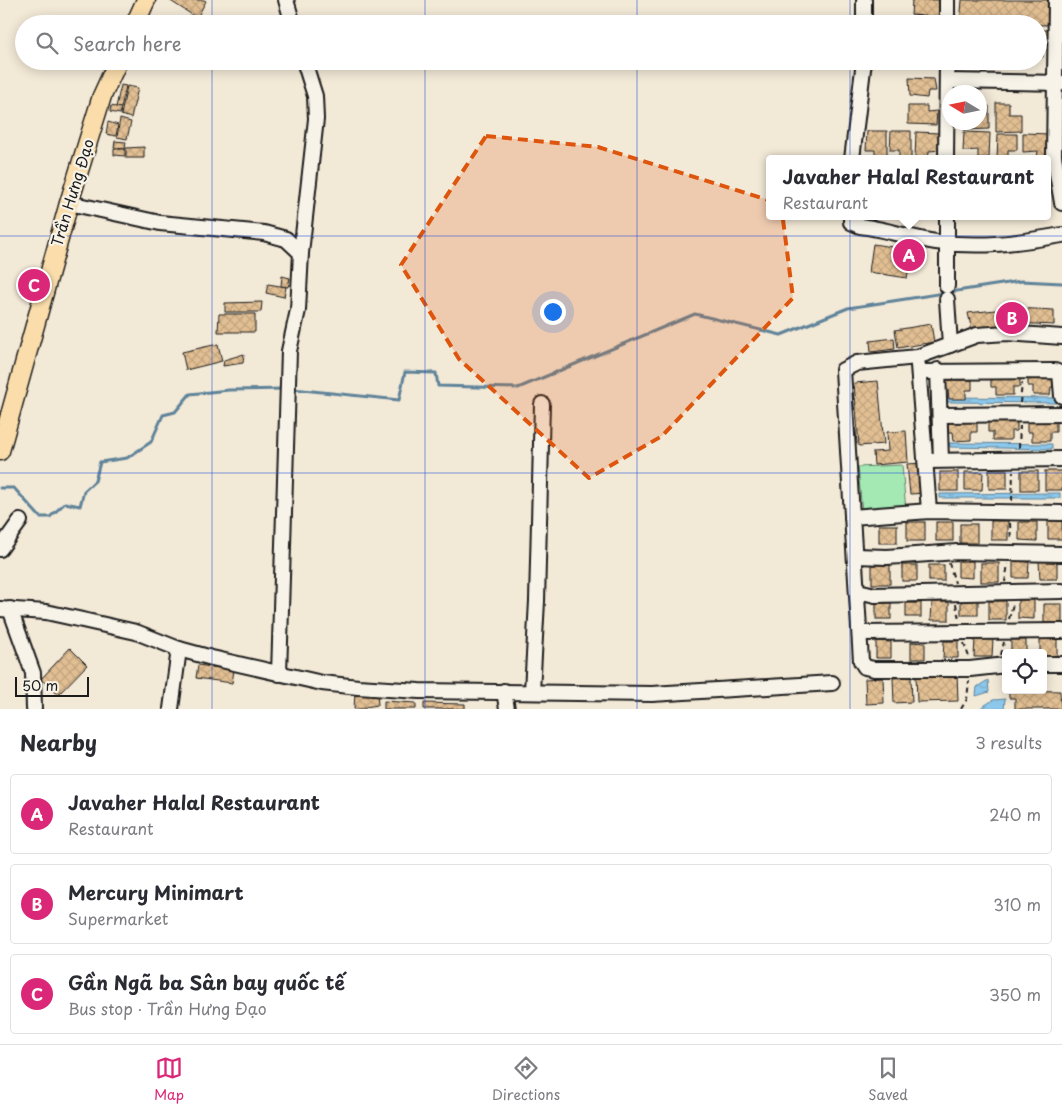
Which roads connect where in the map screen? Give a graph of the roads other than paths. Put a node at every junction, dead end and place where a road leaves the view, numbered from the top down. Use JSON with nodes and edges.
{"nodes":[{"id":1,"x":146,"y":0,"type":"edge"},
{"id":2,"x":286,"y":0,"type":"edge"},
{"id":3,"x":864,"y":0,"type":"edge"},
{"id":4,"x":947,"y":0,"type":"edge"},
{"id":5,"x":1056,"y":0,"type":"edge"},
{"id":6,"x":139,"y":15,"type":"edge"},
{"id":7,"x":290,"y":15,"type":"edge"},
{"id":8,"x":864,"y":15,"type":"edge"},
{"id":9,"x":947,"y":15,"type":"edge"},
{"id":10,"x":114,"y":70,"type":"edge"},
{"id":11,"x":307,"y":70,"type":"edge"},
{"id":12,"x":863,"y":70,"type":"edge"},
{"id":13,"x":947,"y":70,"type":"edge"},
{"id":14,"x":947,"y":81,"type":"junction"},
{"id":15,"x":1059,"y":83,"type":"edge"},
{"id":16,"x":852,"y":155,"type":"edge"},
{"id":17,"x":946,"y":155,"type":"edge"},
{"id":18,"x":1058,"y":192,"type":"edge"},
{"id":19,"x":69,"y":203,"type":"junction"},
{"id":20,"x":851,"y":220,"type":"edge"},
{"id":21,"x":947,"y":220,"type":"edge"},
{"id":22,"x":1062,"y":235,"type":"edge"},
{"id":23,"x":947,"y":243,"type":"junction"},
{"id":24,"x":301,"y":260,"type":"junction"},
{"id":25,"x":1062,"y":338,"type":"edge"},
{"id":26,"x":950,"y":345,"type":"junction"},
{"id":27,"x":917,"y":357,"type":"junction"},
{"id":28,"x":938,"y":370,"type":"junction"},
{"id":29,"x":919,"y":372,"type":"junction"},
{"id":30,"x":1062,"y":396,"type":"edge"},
{"id":31,"x":542,"y":404,"type":"dead end"},
{"id":32,"x":1062,"y":414,"type":"edge"},
{"id":33,"x":940,"y":415,"type":"junction"},
{"id":34,"x":2,"y":447,"type":"edge"},
{"id":35,"x":1062,"y":459,"type":"edge"},
{"id":36,"x":941,"y":460,"type":"junction"},
{"id":37,"x":927,"y":461,"type":"junction"},
{"id":38,"x":929,"y":511,"type":"junction"},
{"id":39,"x":1062,"y":513,"type":"edge"},
{"id":40,"x":852,"y":517,"type":"junction"},
{"id":41,"x":20,"y":521,"type":"dead end"},
{"id":42,"x":0,"y":549,"type":"edge"},
{"id":43,"x":1062,"y":554,"type":"edge"},
{"id":44,"x":855,"y":556,"type":"junction"},
{"id":45,"x":858,"y":591,"type":"junction"},
{"id":46,"x":1062,"y":591,"type":"edge"},
{"id":47,"x":5,"y":609,"type":"edge"},
{"id":48,"x":1062,"y":632,"type":"edge"},
{"id":49,"x":860,"y":633,"type":"junction"},
{"id":50,"x":179,"y":649,"type":"junction"},
{"id":51,"x":1002,"y":664,"type":"edge"},
{"id":52,"x":1047,"y":664,"type":"edge"},
{"id":53,"x":1062,"y":664,"type":"edge"},
{"id":54,"x":279,"y":674,"type":"junction"},
{"id":55,"x":832,"y":683,"type":"dead end"},
{"id":56,"x":504,"y":691,"type":"junction"},
{"id":57,"x":532,"y":691,"type":"junction"},
{"id":58,"x":34,"y":709,"type":"edge"},
{"id":59,"x":171,"y":709,"type":"edge"},
{"id":60,"x":507,"y":709,"type":"edge"}],
"edges":[{"from":1,"to":6,"type":"main road"},
{"from":2,"to":7,"type":"street"},
{"from":3,"to":8,"type":"street"},
{"from":4,"to":9,"type":"street"},
{"from":5,"to":15,"type":"street"},
{"from":10,"to":19,"type":"main road","name":"Trần Hưng Đạo"},
{"from":11,"to":24,"type":"street"},
{"from":12,"to":16,"type":"street"},
{"from":13,"to":14,"type":"street"},
{"from":14,"to":15,"type":"street"},
{"from":14,"to":17,"type":"street"},
{"from":15,"to":18,"type":"street"},
{"from":19,"to":24,"type":"street"},
{"from":19,"to":34,"type":"main road","name":"Trần Hưng Đạo"},
{"from":20,"to":23,"type":"street"},
{"from":21,"to":23,"type":"street"},
{"from":22,"to":23,"type":"street"},
{"from":23,"to":26,"type":"street"},
{"from":24,"to":54,"type":"street"},
{"from":25,"to":26,"type":"street"},
{"from":26,"to":27,"type":"street"},
{"from":27,"to":29,"type":"street"},
{"from":27,"to":40,"type":"street"},
{"from":28,"to":29,"type":"street"},
{"from":28,"to":30,"type":"street"},
{"from":28,"to":33,"type":"street"},
{"from":29,"to":37,"type":"street"},
{"from":31,"to":57,"type":"street"},
{"from":32,"to":33,"type":"street"},
{"from":33,"to":36,"type":"street"},
{"from":35,"to":36,"type":"street"},
{"from":36,"to":37,"type":"street"},
{"from":37,"to":38,"type":"street"},
{"from":38,"to":39,"type":"street"},
{"from":38,"to":40,"type":"street"},
{"from":40,"to":44,"type":"street"},
{"from":41,"to":42,"type":"street"},
{"from":43,"to":44,"type":"street"},
{"from":44,"to":45,"type":"street"},
{"from":45,"to":46,"type":"street"},
{"from":45,"to":49,"type":"street"},
{"from":47,"to":50,"type":"street"},
{"from":47,"to":58,"type":"street"},
{"from":48,"to":49,"type":"street"},
{"from":49,"to":51,"type":"street"},
{"from":50,"to":54,"type":"street"},
{"from":50,"to":59,"type":"street"},
{"from":52,"to":53,"type":"street"},
{"from":54,"to":56,"type":"street"},
{"from":55,"to":57,"type":"street"},
{"from":56,"to":57,"type":"street"},
{"from":56,"to":60,"type":"street"}]}
